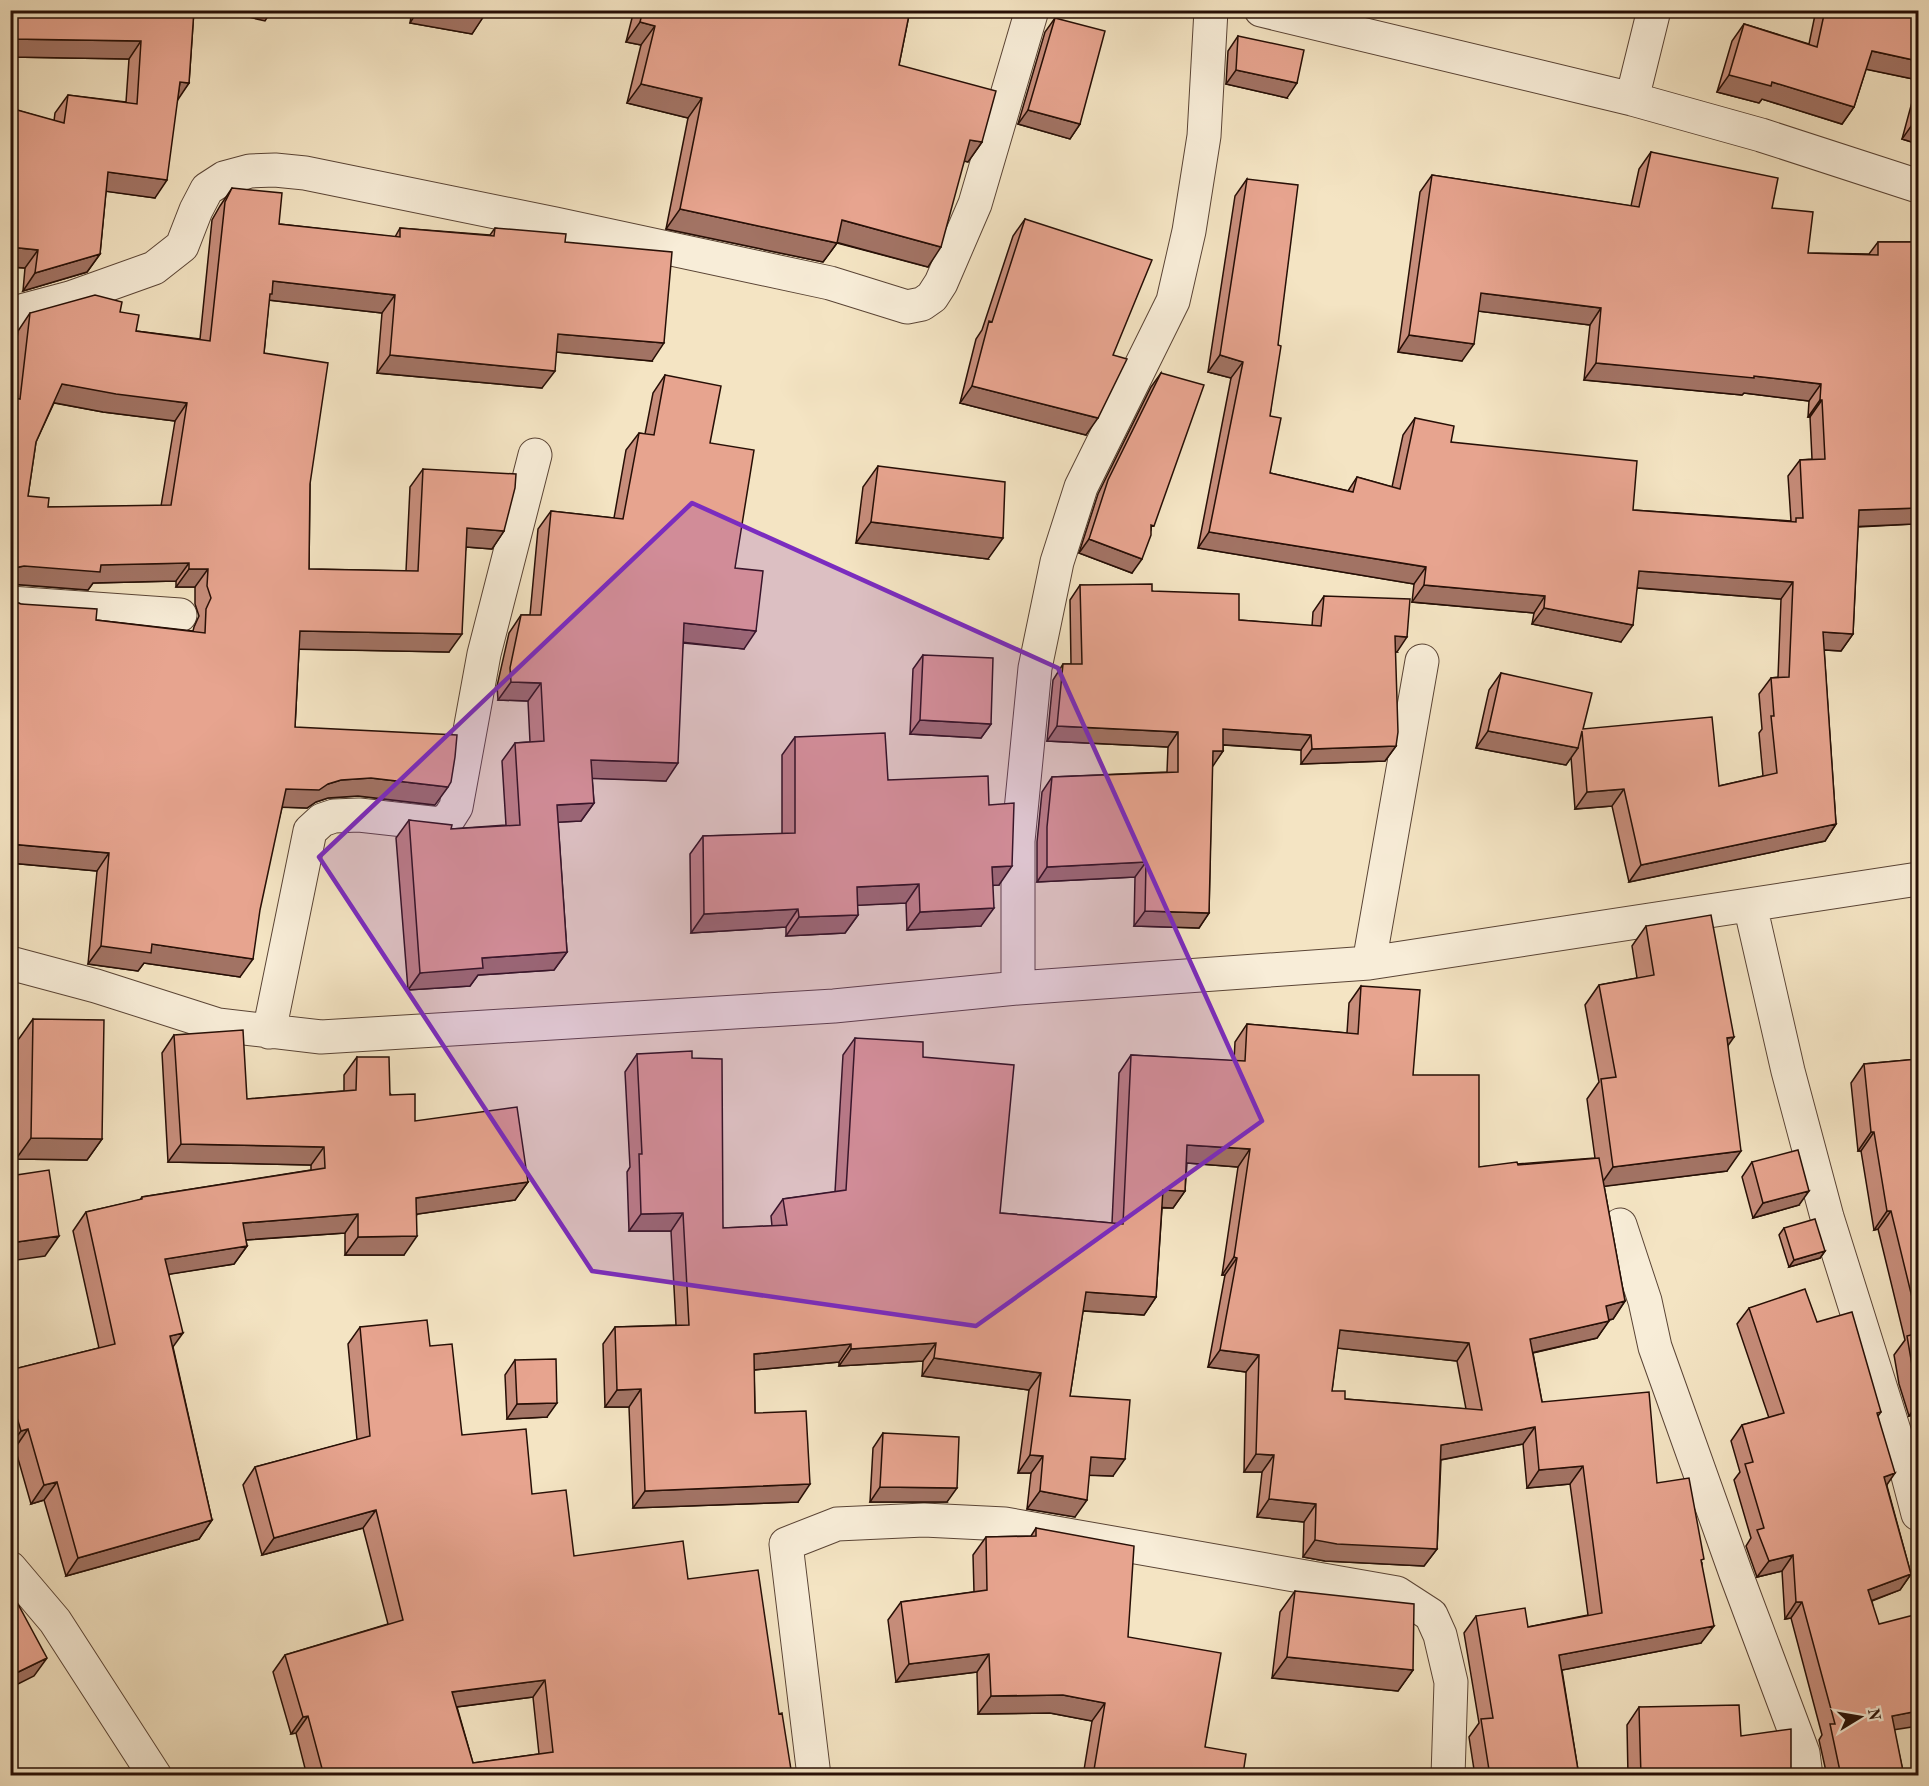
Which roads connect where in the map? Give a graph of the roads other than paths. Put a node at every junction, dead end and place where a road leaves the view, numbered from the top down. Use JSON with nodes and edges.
{"nodes":[{"id":1,"x":1032,"y":10,"type":"edge"},
{"id":2,"x":1211,"y":10,"type":"edge"},
{"id":3,"x":1261,"y":10,"type":"edge"},
{"id":4,"x":1654,"y":10,"type":"edge"},
{"id":5,"x":1632,"y":99,"type":"junction"},
{"id":6,"x":1918,"y":186,"type":"edge"},
{"id":7,"x":10,"y":314,"type":"edge"},
{"id":8,"x":535,"y":455,"type":"dead end"},
{"id":9,"x":10,"y":603,"type":"edge"},
{"id":10,"x":180,"y":615,"type":"dead end"},
{"id":11,"x":1422,"y":660,"type":"dead end"},
{"id":12,"x":1918,"y":879,"type":"edge"},
{"id":13,"x":1750,"y":905,"type":"junction"},
{"id":14,"x":10,"y":963,"type":"edge"},
{"id":15,"x":1369,"y":963,"type":"junction"},
{"id":16,"x":1018,"y":988,"type":"junction"},
{"id":17,"x":269,"y":1032,"type":"junction"},
{"id":18,"x":1620,"y":1225,"type":"dead end"},
{"id":19,"x":1918,"y":1514,"type":"edge"},
{"id":20,"x":10,"y":1568,"type":"edge"},
{"id":21,"x":152,"y":1775,"type":"edge"},
{"id":22,"x":814,"y":1776,"type":"edge"},
{"id":23,"x":1448,"y":1776,"type":"edge"},
{"id":24,"x":1806,"y":1776,"type":"edge"}],
"edges":[{"from":1,"to":7,"type":"street"},
{"from":2,"to":16,"type":"street"},
{"from":3,"to":5,"type":"street"},
{"from":4,"to":5,"type":"street"},
{"from":5,"to":6,"type":"street"},
{"from":8,"to":17,"type":"street"},
{"from":9,"to":10,"type":"street"},
{"from":11,"to":15,"type":"street"},
{"from":12,"to":13,"type":"street"},
{"from":13,"to":15,"type":"street"},
{"from":13,"to":19,"type":"street"},
{"from":14,"to":17,"type":"street"},
{"from":15,"to":16,"type":"street"},
{"from":16,"to":17,"type":"street"},
{"from":18,"to":24,"type":"street"},
{"from":20,"to":21,"type":"street"},
{"from":22,"to":23,"type":"street"}]}
